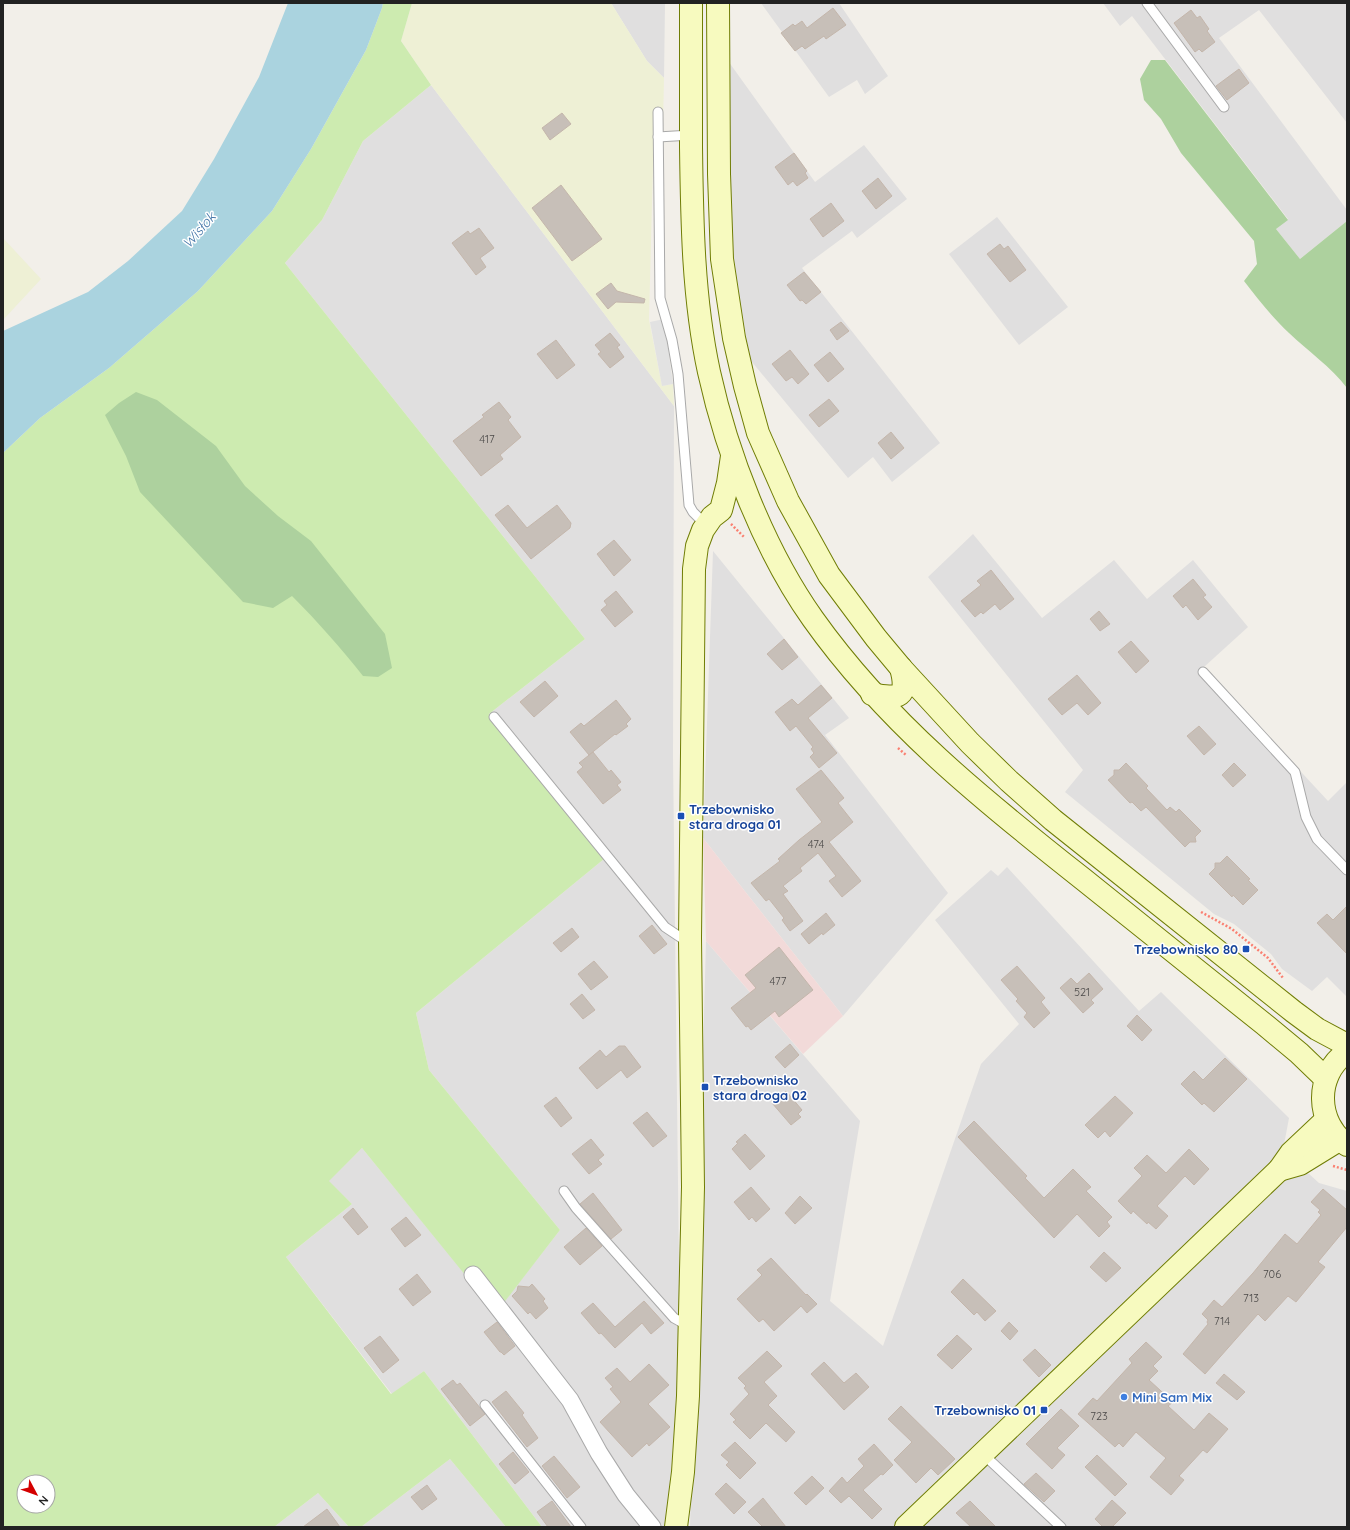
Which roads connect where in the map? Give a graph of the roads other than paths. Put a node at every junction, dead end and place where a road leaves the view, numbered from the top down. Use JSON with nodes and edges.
{"nodes":[{"id":1,"x":691,"y":3,"type":"edge"},
{"id":2,"x":718,"y":3,"type":"edge"},
{"id":3,"x":1146,"y":3,"type":"edge"},
{"id":4,"x":1224,"y":107,"type":"dead end"},
{"id":5,"x":658,"y":112,"type":"dead end"},
{"id":6,"x":691,"y":135,"type":"junction"},
{"id":7,"x":658,"y":137,"type":"junction"},
{"id":8,"x":732,"y":456,"type":"junction"},
{"id":9,"x":721,"y":510,"type":"junction"},
{"id":10,"x":758,"y":518,"type":"junction"},
{"id":11,"x":706,"y":525,"type":"junction"},
{"id":12,"x":901,"y":668,"type":"junction"},
{"id":13,"x":1203,"y":672,"type":"dead end"},
{"id":14,"x":872,"y":694,"type":"junction"},
{"id":15,"x":494,"y":717,"type":"dead end"},
{"id":16,"x":1347,"y":870,"type":"edge"},
{"id":17,"x":690,"y":938,"type":"junction"},
{"id":18,"x":1347,"y":1045,"type":"edge"},
{"id":19,"x":1347,"y":1052,"type":"edge"},
{"id":20,"x":1326,"y":1079,"type":"junction"},
{"id":21,"x":1326,"y":1120,"type":"junction"},
{"id":22,"x":1343,"y":1143,"type":"edge"},
{"id":23,"x":1279,"y":1170,"type":"junction"},
{"id":24,"x":564,"y":1192,"type":"dead end"},
{"id":25,"x":473,"y":1275,"type":"dead end"},
{"id":26,"x":690,"y":1323,"type":"junction"},
{"id":27,"x":485,"y":1405,"type":"dead end"},
{"id":28,"x":983,"y":1454,"type":"junction"},
{"id":29,"x":581,"y":1527,"type":"edge"},
{"id":30,"x":652,"y":1527,"type":"edge"},
{"id":31,"x":676,"y":1527,"type":"edge"},
{"id":32,"x":906,"y":1527,"type":"edge"},
{"id":33,"x":1061,"y":1527,"type":"edge"}],
"edges":[{"from":1,"to":6,"type":"main road"},
{"from":2,"to":12,"type":"main road"},
{"from":3,"to":4,"type":"lane"},
{"from":5,"to":7,"type":"lane"},
{"from":6,"to":7,"type":"lane"},
{"from":6,"to":8,"type":"main road"},
{"from":7,"to":11,"type":"lane"},
{"from":8,"to":9,"type":"main road"},
{"from":8,"to":10,"type":"main road"},
{"from":9,"to":10,"type":"main road"},
{"from":9,"to":11,"type":"main road"},
{"from":10,"to":14,"type":"main road"},
{"from":11,"to":17,"type":"main road"},
{"from":12,"to":14,"type":"main road"},
{"from":12,"to":18,"type":"main road"},
{"from":13,"to":16,"type":"lane"},
{"from":14,"to":20,"type":"main road"},
{"from":15,"to":17,"type":"lane"},
{"from":17,"to":26,"type":"main road"},
{"from":19,"to":20,"type":"main road"},
{"from":20,"to":21,"type":"main road"},
{"from":21,"to":22,"type":"main road"},
{"from":21,"to":23,"type":"main road"},
{"from":22,"to":23,"type":"main road"},
{"from":23,"to":28,"type":"main road"},
{"from":24,"to":26,"type":"lane"},
{"from":25,"to":30,"type":"street"},
{"from":26,"to":31,"type":"main road"},
{"from":27,"to":29,"type":"lane"},
{"from":28,"to":32,"type":"main road"},
{"from":28,"to":33,"type":"lane"}]}
